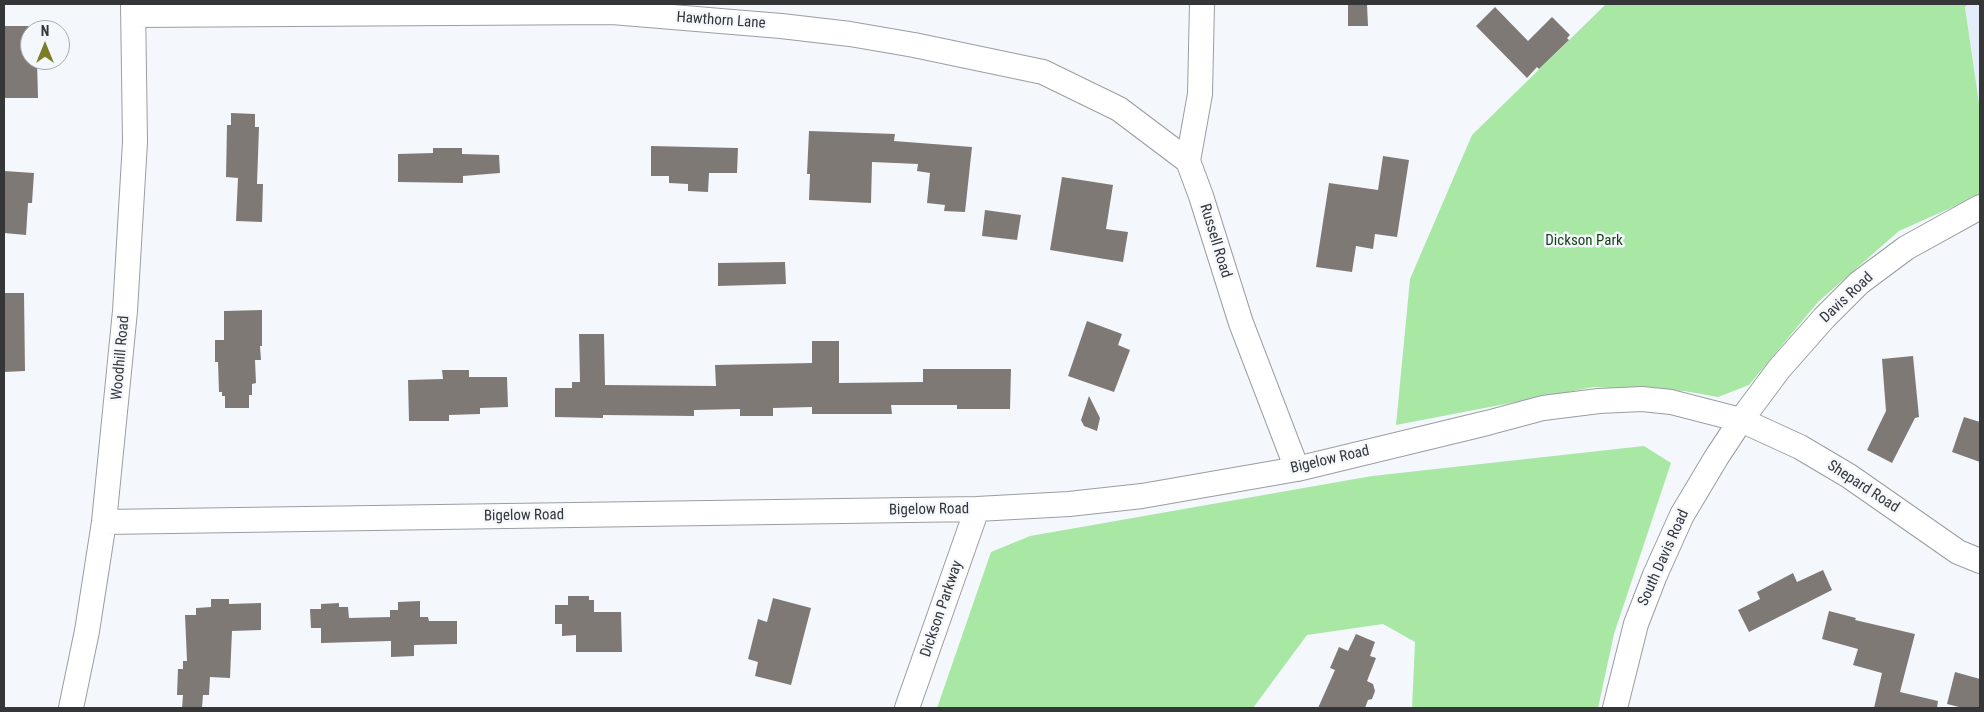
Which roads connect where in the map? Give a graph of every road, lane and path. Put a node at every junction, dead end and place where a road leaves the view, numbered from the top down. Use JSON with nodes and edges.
{"nodes":[{"id":1,"x":1202,"y":4,"type":"edge"},
{"id":2,"x":133,"y":9,"type":"edge"},
{"id":3,"x":1188,"y":160,"type":"junction"},
{"id":4,"x":1980,"y":207,"type":"edge"},
{"id":5,"x":1741,"y":420,"type":"junction"},
{"id":6,"x":1298,"y":468,"type":"junction"},
{"id":7,"x":977,"y":509,"type":"junction"},
{"id":8,"x":104,"y":522,"type":"junction"},
{"id":9,"x":1980,"y":561,"type":"edge"},
{"id":10,"x":71,"y":708,"type":"edge"},
{"id":11,"x":907,"y":708,"type":"edge"},
{"id":12,"x":1614,"y":708,"type":"edge"}],
"edges":[{"from":1,"to":3,"type":"street","name":"Russell Road"},
{"from":2,"to":3,"type":"street","name":"Hawthorn Lane"},
{"from":2,"to":8,"type":"street","name":"Woodhill Road"},
{"from":3,"to":6,"type":"street","name":"Russell Road"},
{"from":4,"to":5,"type":"street","name":"Davis Road"},
{"from":5,"to":6,"type":"street","name":"Bigelow Road"},
{"from":5,"to":9,"type":"street","name":"Shepard Road"},
{"from":5,"to":12,"type":"street","name":"South Davis Road"},
{"from":6,"to":7,"type":"street","name":"Bigelow Road"},
{"from":7,"to":8,"type":"street","name":"Bigelow Road"},
{"from":7,"to":11,"type":"street","name":"Dickson Parkway"},
{"from":8,"to":10,"type":"street","name":"Woodhill Road"}]}
